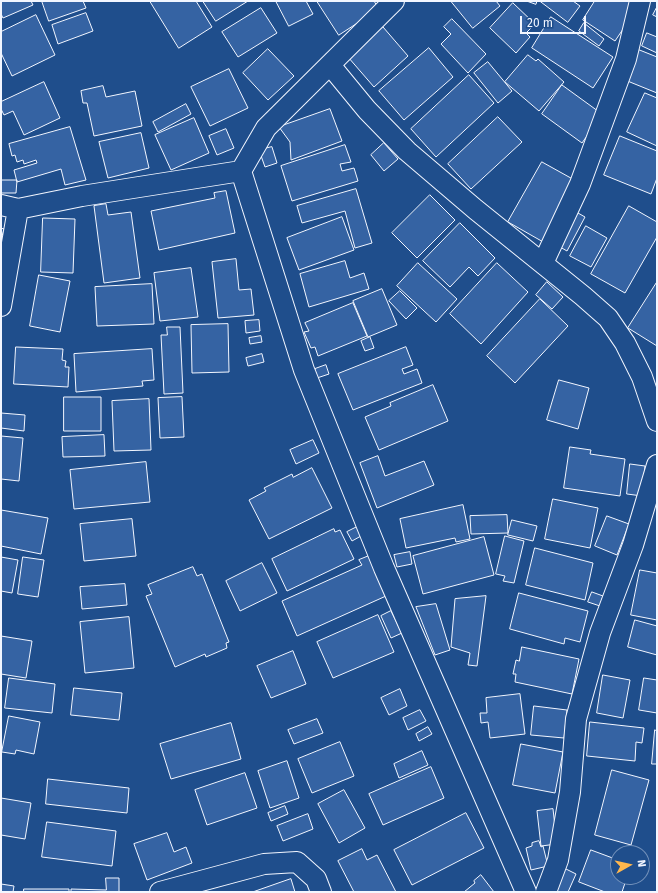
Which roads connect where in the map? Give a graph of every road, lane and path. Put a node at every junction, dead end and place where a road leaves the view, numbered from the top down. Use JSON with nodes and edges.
{"nodes":[{"id":1,"x":394,"y":1,"type":"edge"},
{"id":2,"x":640,"y":1,"type":"edge"},
{"id":3,"x":330,"y":65,"type":"junction"},
{"id":4,"x":241,"y":171,"type":"junction"},
{"id":5,"x":10,"y":207,"type":"edge"},
{"id":6,"x":543,"y":263,"type":"junction"},
{"id":7,"x":1,"y":306,"type":"edge"},
{"id":8,"x":657,"y":421,"type":"edge"},
{"id":9,"x":657,"y":465,"type":"edge"},
{"id":10,"x":160,"y":892,"type":"edge"},
{"id":11,"x":321,"y":892,"type":"edge"},
{"id":12,"x":526,"y":892,"type":"edge"},
{"id":13,"x":546,"y":892,"type":"edge"}],
"edges":[{"from":1,"to":3,"type":"street"},
{"from":2,"to":6,"type":"street"},
{"from":3,"to":4,"type":"street"},
{"from":3,"to":6,"type":"street"},
{"from":4,"to":5,"type":"street"},
{"from":4,"to":12,"type":"street"},
{"from":5,"to":7,"type":"street"},
{"from":6,"to":8,"type":"street"},
{"from":9,"to":13,"type":"street"},
{"from":10,"to":11,"type":"street"}]}
